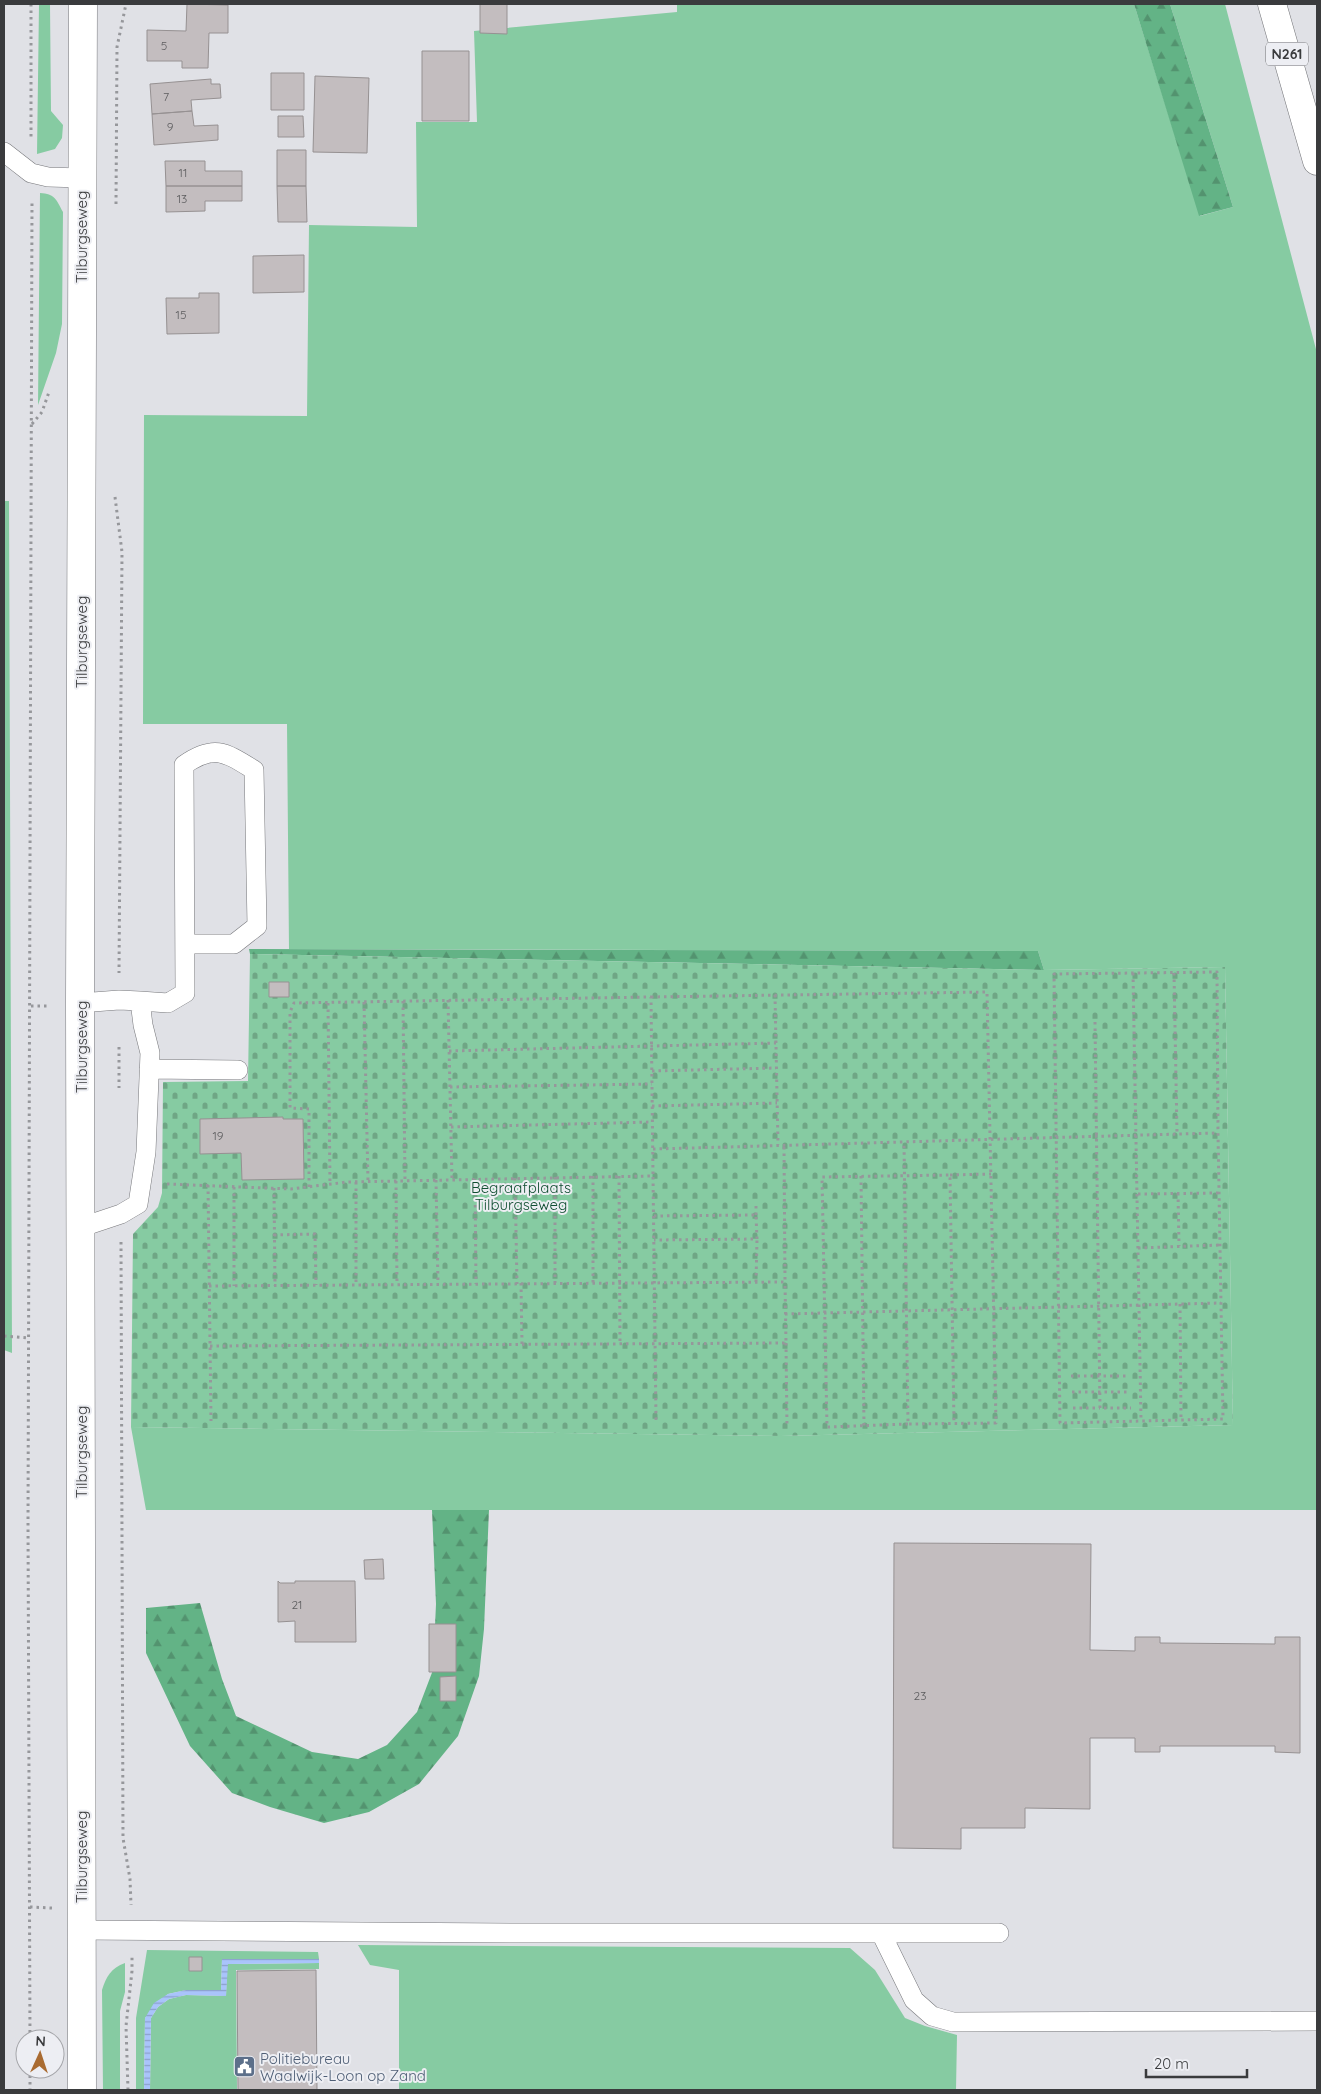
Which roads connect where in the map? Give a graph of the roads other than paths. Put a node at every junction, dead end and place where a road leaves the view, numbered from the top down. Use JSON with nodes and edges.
{"nodes":[{"id":1,"x":83,"y":4,"type":"edge"},
{"id":2,"x":1272,"y":4,"type":"edge"},
{"id":3,"x":4,"y":152,"type":"edge"},
{"id":4,"x":1317,"y":161,"type":"edge"},
{"id":5,"x":81,"y":178,"type":"junction"},
{"id":6,"x":185,"y":944,"type":"junction"},
{"id":7,"x":140,"y":1001,"type":"junction"},
{"id":8,"x":80,"y":1002,"type":"junction"},
{"id":9,"x":149,"y":1069,"type":"junction"},
{"id":10,"x":238,"y":1070,"type":"dead end"},
{"id":11,"x":82,"y":1227,"type":"junction"},
{"id":12,"x":81,"y":1930,"type":"junction"},
{"id":13,"x":881,"y":1933,"type":"junction"},
{"id":14,"x":999,"y":1933,"type":"dead end"},
{"id":15,"x":1317,"y":2021,"type":"edge"},
{"id":16,"x":82,"y":2090,"type":"edge"}],
"edges":[{"from":1,"to":5,"type":"main road","name":"Tilburgseweg"},
{"from":2,"to":4,"type":"main road","number":"N261"},
{"from":3,"to":5,"type":"lane"},
{"from":5,"to":8,"type":"main road","name":"Tilburgseweg"},
{"from":6,"to":6,"type":"lane"},
{"from":6,"to":7,"type":"lane"},
{"from":7,"to":8,"type":"lane"},
{"from":7,"to":9,"type":"lane"},
{"from":8,"to":11,"type":"main road","name":"Tilburgseweg"},
{"from":9,"to":10,"type":"lane"},
{"from":9,"to":11,"type":"lane"},
{"from":11,"to":12,"type":"main road","name":"Tilburgseweg"},
{"from":12,"to":13,"type":"lane"},
{"from":12,"to":16,"type":"main road","name":"Tilburgseweg"},
{"from":13,"to":14,"type":"lane"},
{"from":13,"to":15,"type":"lane"}]}
